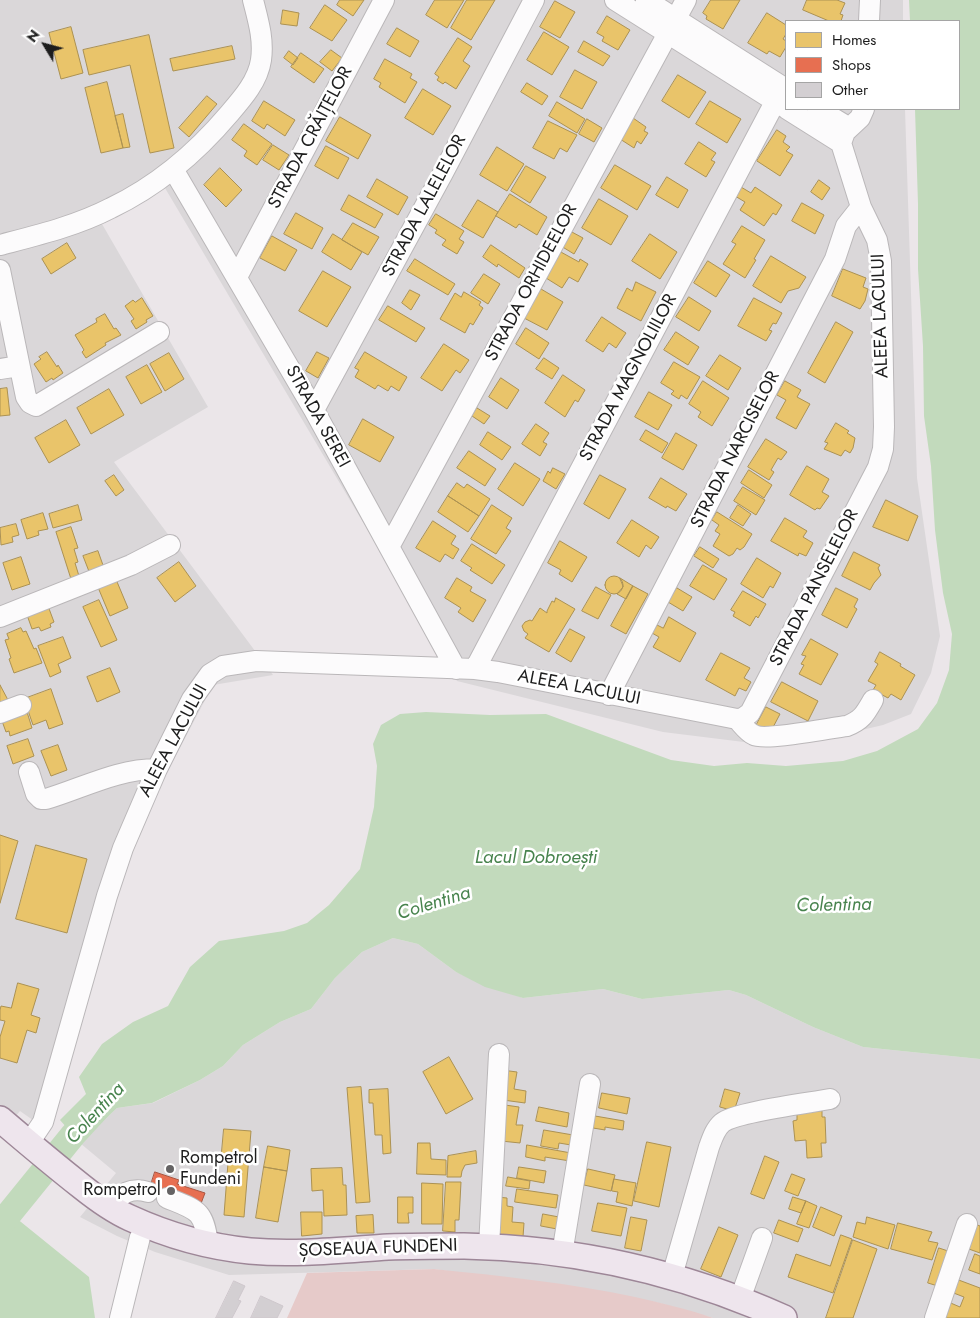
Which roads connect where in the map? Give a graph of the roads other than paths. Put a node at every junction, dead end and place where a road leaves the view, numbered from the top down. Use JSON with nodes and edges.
{"nodes":[{"id":1,"x":253,"y":0,"type":"edge"},
{"id":2,"x":384,"y":0,"type":"edge"},
{"id":3,"x":534,"y":0,"type":"edge"},
{"id":4,"x":615,"y":0,"type":"edge"},
{"id":5,"x":646,"y":0,"type":"edge"},
{"id":6,"x":686,"y":0,"type":"edge"},
{"id":7,"x":870,"y":0,"type":"edge"},
{"id":8,"x":869,"y":20,"type":"edge"},
{"id":9,"x":671,"y":26,"type":"junction"},
{"id":10,"x":783,"y":99,"type":"edge"},
{"id":11,"x":802,"y":110,"type":"edge"},
{"id":12,"x":819,"y":110,"type":"edge"},
{"id":13,"x":864,"y":110,"type":"edge"},
{"id":14,"x":845,"y":135,"type":"junction"},
{"id":15,"x":173,"y":169,"type":"junction"},
{"id":16,"x":862,"y":207,"type":"junction"},
{"id":17,"x":0,"y":245,"type":"edge"},
{"id":18,"x":0,"y":270,"type":"edge"},
{"id":19,"x":237,"y":276,"type":"junction"},
{"id":20,"x":159,"y":332,"type":"dead end"},
{"id":21,"x":10,"y":367,"type":"edge"},
{"id":22,"x":314,"y":410,"type":"junction"},
{"id":23,"x":883,"y":449,"type":"joint"},
{"id":24,"x":170,"y":545,"type":"dead end"},
{"id":25,"x":389,"y":547,"type":"junction"},
{"id":26,"x":0,"y":617,"type":"edge"},
{"id":27,"x":466,"y":669,"type":"junction"},
{"id":28,"x":609,"y":695,"type":"junction"},
{"id":29,"x":873,"y":700,"type":"dead end"},
{"id":30,"x":21,"y":705,"type":"dead end"},
{"id":31,"x":0,"y":713,"type":"edge"},
{"id":32,"x":737,"y":719,"type":"junction"},
{"id":33,"x":157,"y":769,"type":"junction"},
{"id":34,"x":29,"y":772,"type":"dead end"},
{"id":35,"x":499,"y":1054,"type":"dead end"},
{"id":36,"x":590,"y":1084,"type":"dead end"},
{"id":37,"x":830,"y":1099,"type":"dead end"},
{"id":38,"x":0,"y":1119,"type":"edge"},
{"id":39,"x":0,"y":1136,"type":"edge"},
{"id":40,"x":27,"y":1148,"type":"junction"},
{"id":41,"x":106,"y":1210,"type":"junction"},
{"id":42,"x":967,"y":1224,"type":"dead end"},
{"id":43,"x":140,"y":1237,"type":"junction"},
{"id":44,"x":762,"y":1238,"type":"dead end"},
{"id":45,"x":208,"y":1244,"type":"junction"},
{"id":46,"x":488,"y":1247,"type":"junction"},
{"id":47,"x":562,"y":1254,"type":"junction"},
{"id":48,"x":672,"y":1276,"type":"junction"},
{"id":49,"x":745,"y":1309,"type":"edge"},
{"id":50,"x":120,"y":1318,"type":"edge"},
{"id":51,"x":784,"y":1318,"type":"edge"},
{"id":52,"x":935,"y":1318,"type":"edge"}],
"edges":[{"from":1,"to":15,"type":"street"},
{"from":2,"to":19,"type":"street","name":"STRADA CRĂIȚELOR"},
{"from":3,"to":22,"type":"street","name":"STRADA LALELELOR"},
{"from":4,"to":9,"type":"street"},
{"from":5,"to":9,"type":"street"},
{"from":6,"to":9,"type":"street","name":"STRADA ORHIDEELOR"},
{"from":7,"to":8,"type":"street"},
{"from":9,"to":10,"type":"street"},
{"from":9,"to":25,"type":"street","name":"STRADA ORHIDEELOR"},
{"from":10,"to":27,"type":"street","name":"STRADA MAGNOLIILOR"},
{"from":11,"to":14,"type":"street"},
{"from":12,"to":14,"type":"street"},
{"from":13,"to":14,"type":"street"},
{"from":14,"to":16,"type":"street","name":"ALEEA LACULUI"},
{"from":15,"to":17,"type":"street"},
{"from":15,"to":19,"type":"street","name":"STRADA SEREI"},
{"from":16,"to":23,"type":"street","name":"ALEEA LACULUI"},
{"from":16,"to":28,"type":"street","name":"STRADA NARCISELOR"},
{"from":18,"to":21,"type":"street"},
{"from":19,"to":22,"type":"street","name":"STRADA SEREI"},
{"from":20,"to":21,"type":"street"},
{"from":22,"to":25,"type":"street","name":"STRADA SEREI"},
{"from":23,"to":32,"type":"street","name":"STRADA PANSELELOR"},
{"from":24,"to":26,"type":"street"},
{"from":25,"to":27,"type":"street","name":"STRADA SEREI"},
{"from":27,"to":28,"type":"street","name":"ALEEA LACULUI"},
{"from":27,"to":33,"type":"street","name":"ALEEA LACULUI"},
{"from":28,"to":32,"type":"street","name":"ALEEA LACULUI"},
{"from":29,"to":32,"type":"street"},
{"from":30,"to":31,"type":"street"},
{"from":33,"to":34,"type":"street"},
{"from":33,"to":40,"type":"street","name":"ALEEA LACULUI"},
{"from":35,"to":46,"type":"street"},
{"from":36,"to":47,"type":"street"},
{"from":37,"to":48,"type":"street"},
{"from":38,"to":40,"type":"main road","name":"ȘOSEAUA FUNDENI"},
{"from":39,"to":40,"type":"main road","name":"ȘOSEAUA FUNDENI"},
{"from":40,"to":41,"type":"main road","name":"ȘOSEAUA FUNDENI"},
{"from":41,"to":43,"type":"main road","name":"ȘOSEAUA FUNDENI"},
{"from":41,"to":45,"type":"main road","name":"ȘOSEAUA FUNDENI"},
{"from":41,"to":45,"type":"street"},
{"from":42,"to":52,"type":"street"},
{"from":43,"to":49,"type":"main road","name":"ȘOSEAUA FUNDENI"},
{"from":43,"to":50,"type":"street"},
{"from":44,"to":49,"type":"street"},
{"from":45,"to":46,"type":"main road","name":"ȘOSEAUA FUNDENI"},
{"from":46,"to":47,"type":"main road","name":"ȘOSEAUA FUNDENI"},
{"from":47,"to":48,"type":"main road","name":"ȘOSEAUA FUNDENI"},
{"from":48,"to":49,"type":"main road","name":"ȘOSEAUA FUNDENI"},
{"from":49,"to":51,"type":"main road","name":"ȘOSEAUA FUNDENI"}]}
